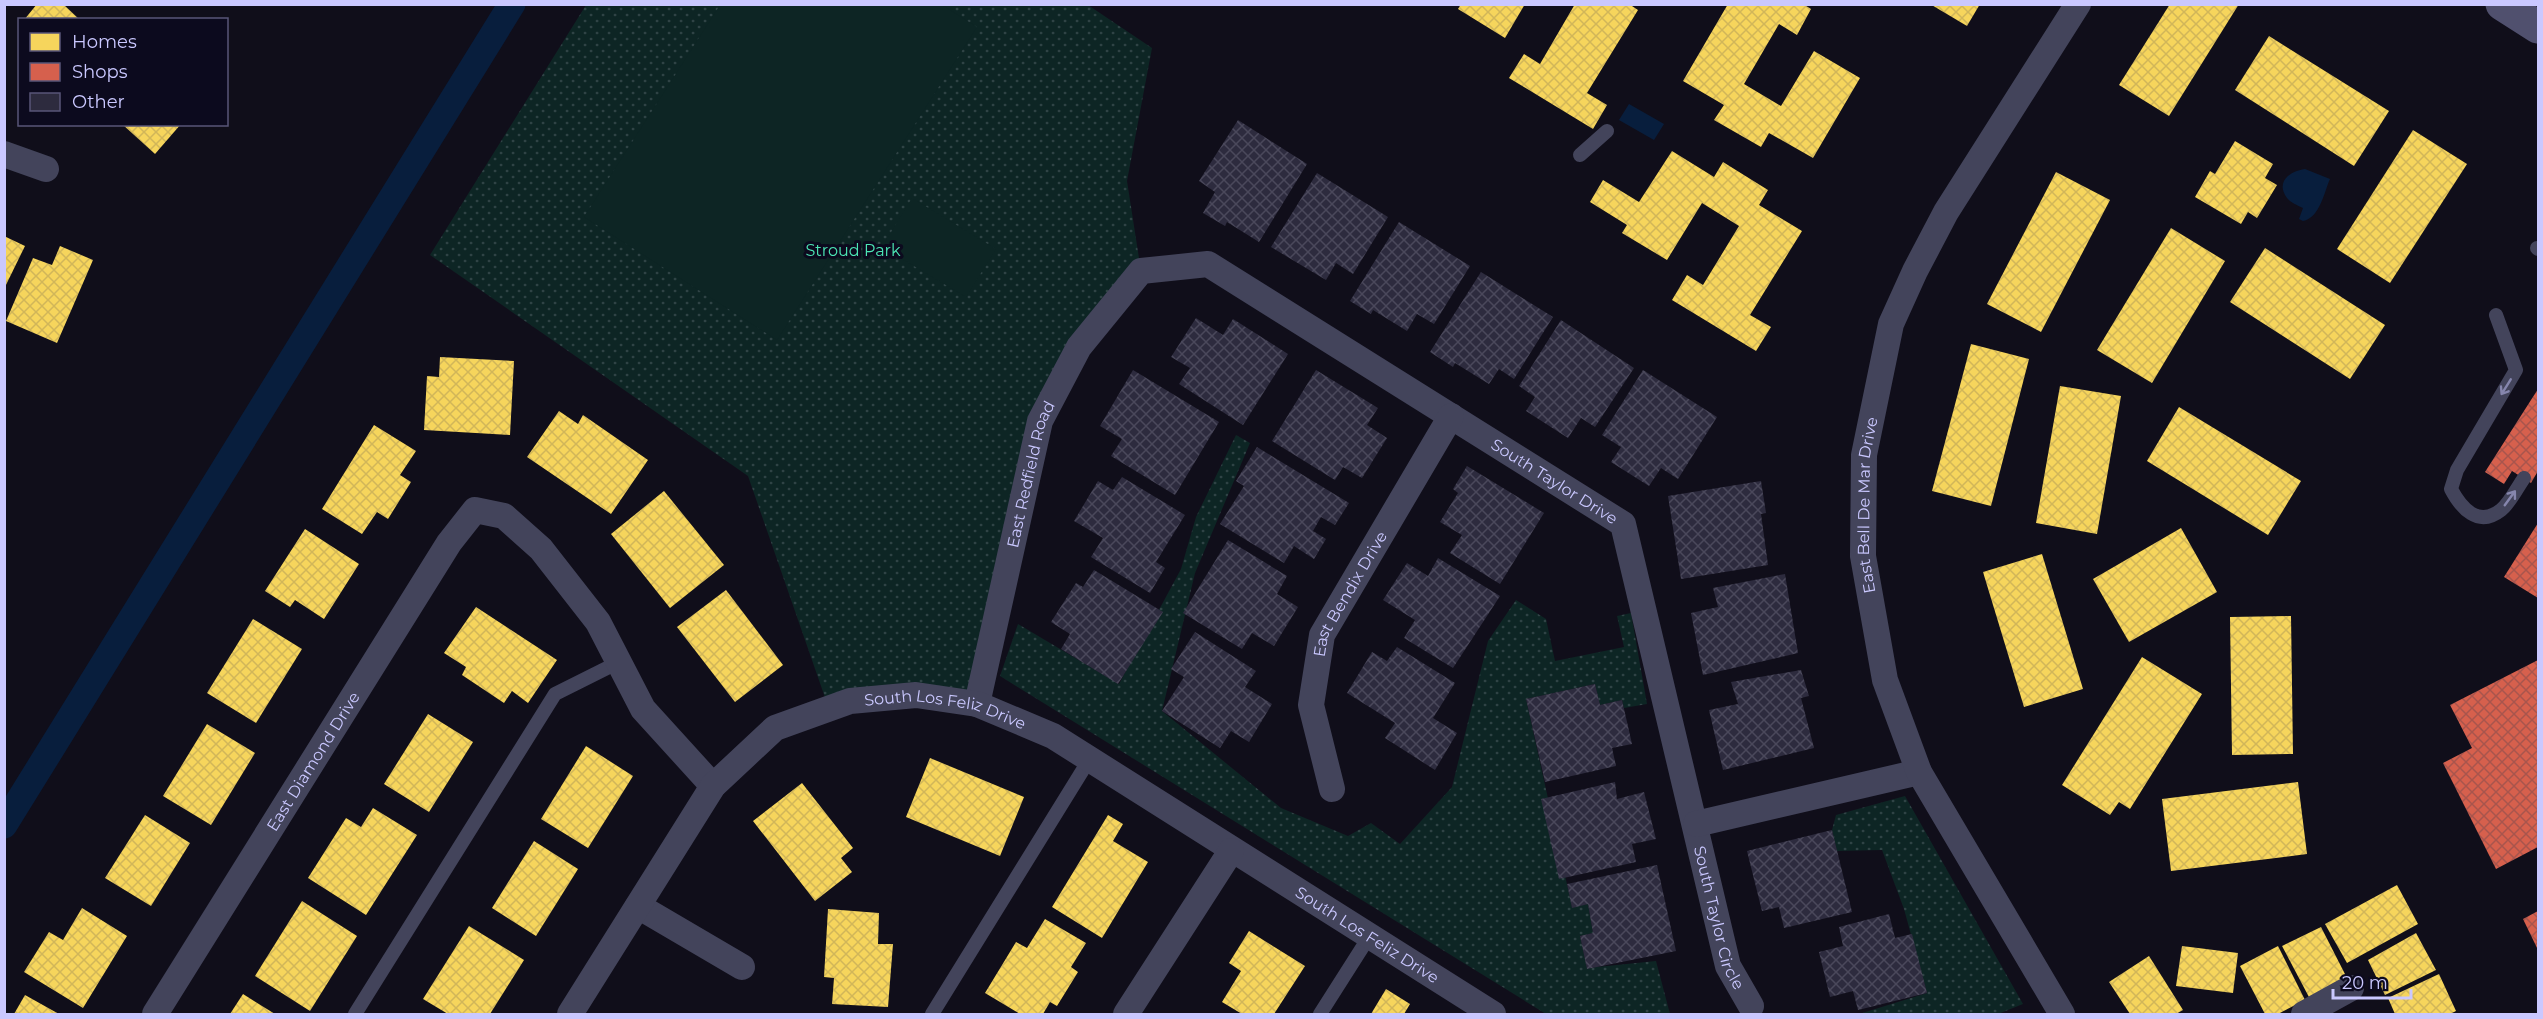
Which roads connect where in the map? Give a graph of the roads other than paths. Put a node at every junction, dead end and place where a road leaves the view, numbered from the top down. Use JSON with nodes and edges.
{"nodes":[{"id":1,"x":2078,"y":4,"type":"edge"},
{"id":2,"x":2502,"y":4,"type":"edge"},
{"id":3,"x":2538,"y":27,"type":"edge"},
{"id":4,"x":1607,"y":131,"type":"dead end"},
{"id":5,"x":4,"y":154,"type":"edge"},
{"id":6,"x":1580,"y":155,"type":"dead end"},
{"id":7,"x":46,"y":169,"type":"dead end"},
{"id":8,"x":1141,"y":271,"type":"joint"},
{"id":9,"x":2496,"y":315,"type":"dead end"},
{"id":10,"x":1451,"y":416,"type":"junction"},
{"id":11,"x":2524,"y":478,"type":"dead end"},
{"id":12,"x":619,"y":662,"type":"junction"},
{"id":13,"x":977,"y":704,"type":"junction"},
{"id":14,"x":1089,"y":760,"type":"junction"},
{"id":15,"x":1919,"y":772,"type":"junction"},
{"id":16,"x":713,"y":786,"type":"junction"},
{"id":17,"x":1332,"y":789,"type":"dead end"},
{"id":18,"x":1696,"y":824,"type":"junction"},
{"id":19,"x":1231,"y":851,"type":"junction"},
{"id":20,"x":638,"y":906,"type":"junction"},
{"id":21,"x":1368,"y":937,"type":"junction"},
{"id":22,"x":742,"y":968,"type":"dead end"},
{"id":23,"x":2351,"y":988,"type":"dead end"},
{"id":24,"x":1750,"y":1006,"type":"dead end"},
{"id":25,"x":2059,"y":1013,"type":"edge"},
{"id":26,"x":155,"y":1014,"type":"edge"},
{"id":27,"x":355,"y":1014,"type":"edge"},
{"id":28,"x":570,"y":1014,"type":"edge"},
{"id":29,"x":932,"y":1014,"type":"edge"},
{"id":30,"x":1126,"y":1014,"type":"edge"},
{"id":31,"x":1320,"y":1014,"type":"edge"},
{"id":32,"x":1493,"y":1014,"type":"edge"},
{"id":33,"x":2304,"y":1014,"type":"edge"}],
"edges":[{"from":1,"to":15,"type":"street","name":"East Bell De Mar Drive"},
{"from":2,"to":3,"type":"main road"},
{"from":4,"to":6,"type":"lane"},
{"from":5,"to":7,"type":"street"},
{"from":8,"to":10,"type":"street","name":"South Taylor Drive"},
{"from":8,"to":13,"type":"street","name":"East Redfield Road"},
{"from":9,"to":11,"type":"lane","one_way":true},
{"from":10,"to":17,"type":"street","name":"East Bendix Drive"},
{"from":10,"to":18,"type":"street","name":"South Taylor Drive"},
{"from":12,"to":16,"type":"street"},
{"from":12,"to":26,"type":"street","name":"East Diamond Drive"},
{"from":12,"to":27,"type":"lane"},
{"from":13,"to":14,"type":"street","name":"South Los Feliz Drive"},
{"from":13,"to":16,"type":"street","name":"South Los Feliz Drive"},
{"from":14,"to":19,"type":"street","name":"South Los Feliz Drive"},
{"from":14,"to":29,"type":"lane"},
{"from":15,"to":18,"type":"street"},
{"from":15,"to":25,"type":"street","name":"East Bell De Mar Drive"},
{"from":16,"to":20,"type":"street"},
{"from":18,"to":24,"type":"street","name":"South Taylor Circle"},
{"from":19,"to":21,"type":"street","name":"South Los Feliz Drive"},
{"from":19,"to":30,"type":"street"},
{"from":20,"to":22,"type":"street"},
{"from":20,"to":28,"type":"street"},
{"from":21,"to":31,"type":"lane"},
{"from":21,"to":32,"type":"street","name":"South Los Feliz Drive"},
{"from":23,"to":33,"type":"street"}]}
